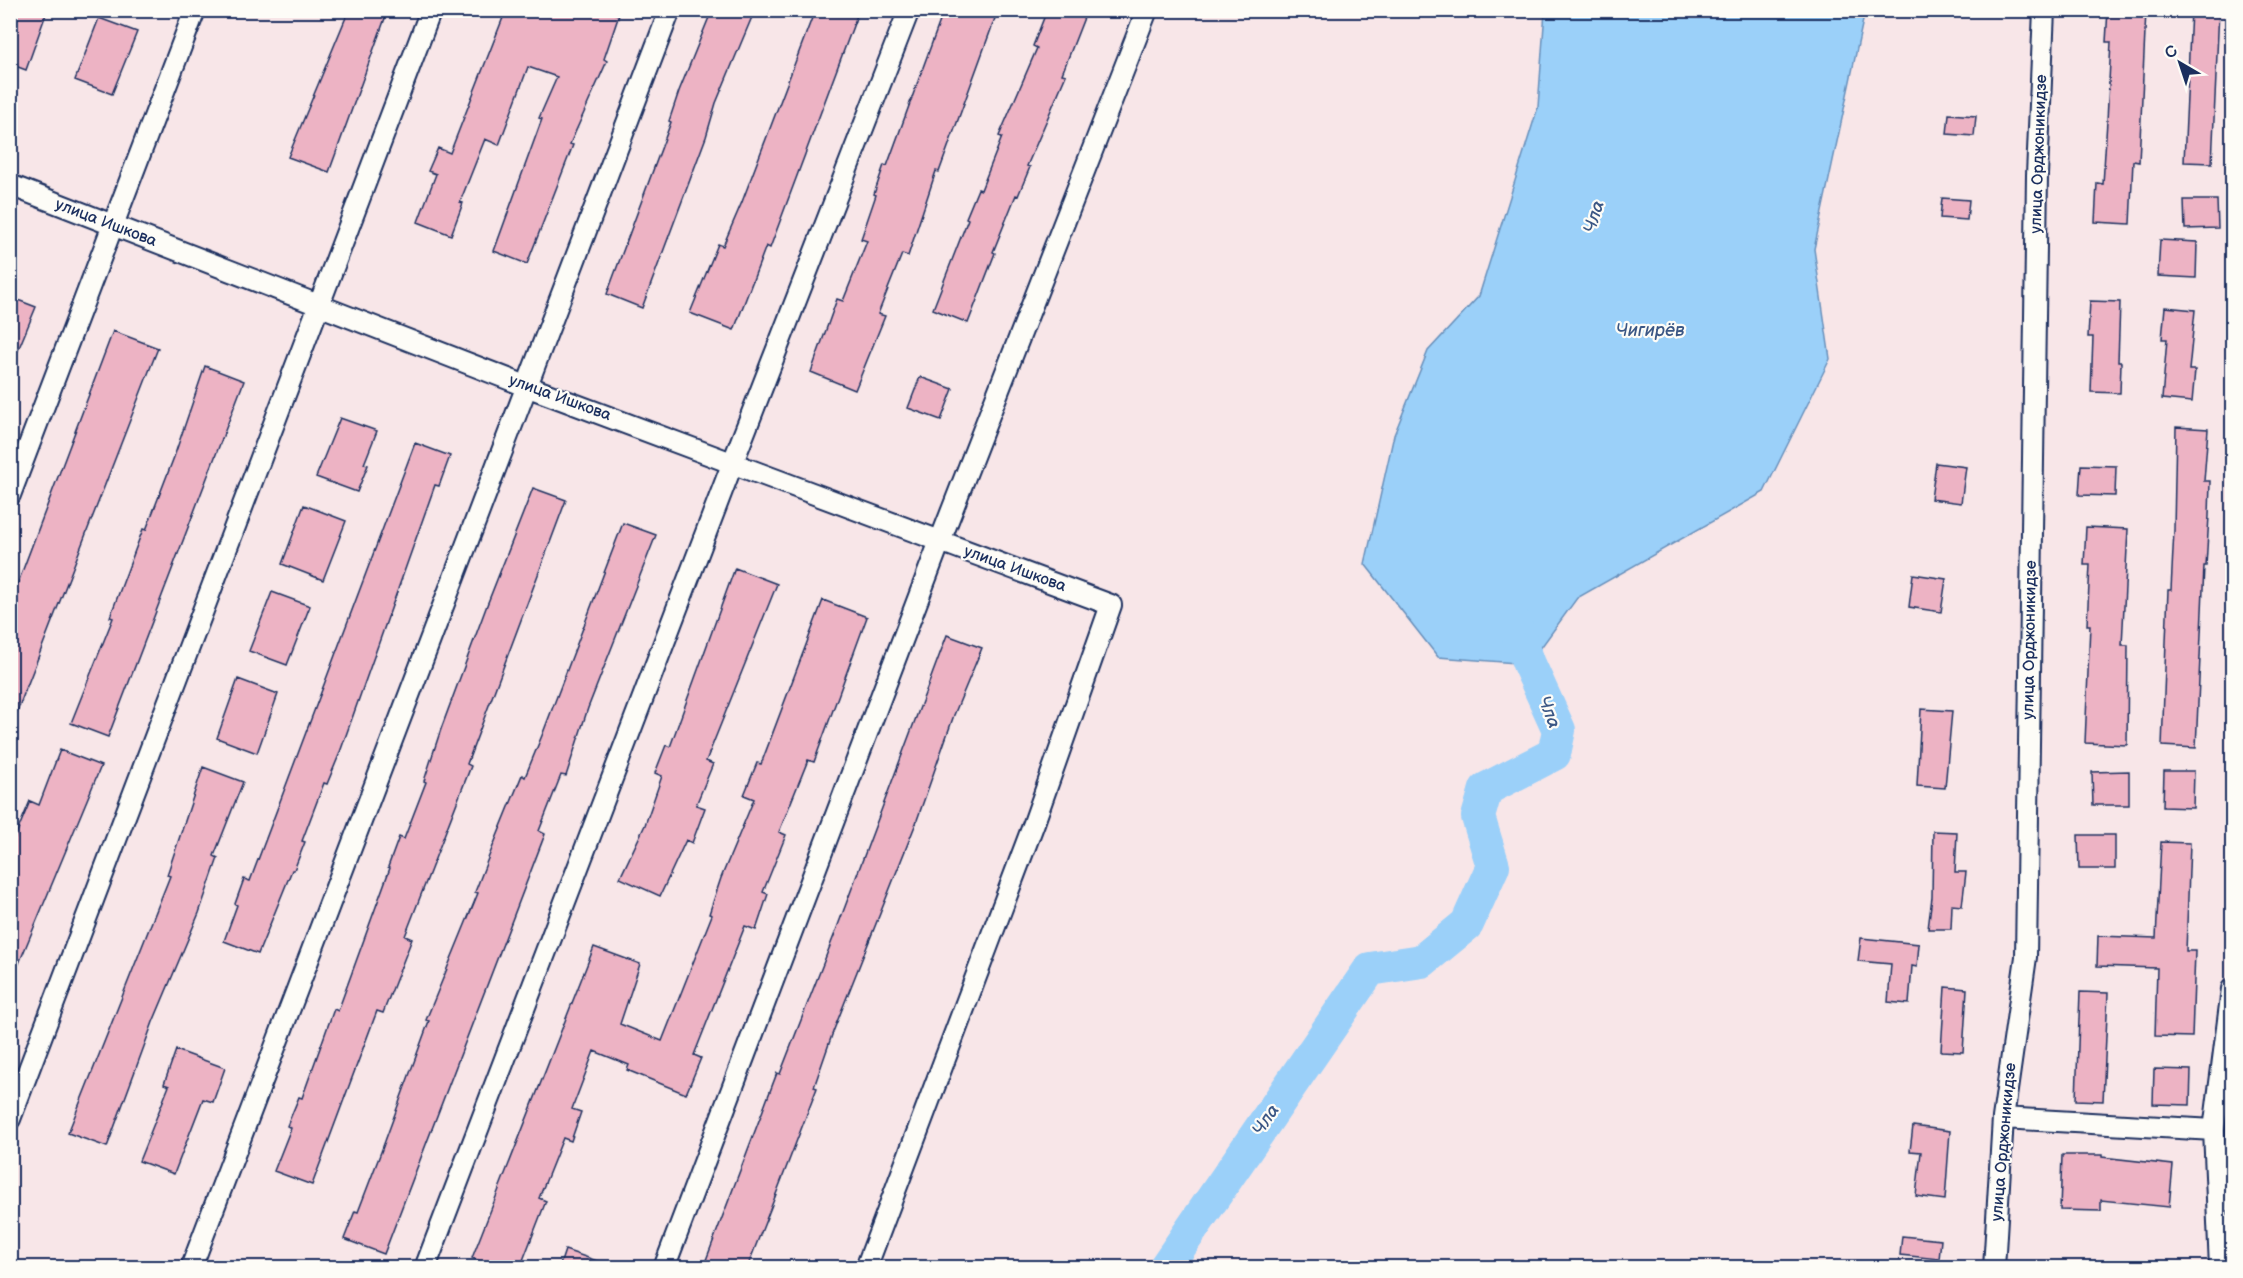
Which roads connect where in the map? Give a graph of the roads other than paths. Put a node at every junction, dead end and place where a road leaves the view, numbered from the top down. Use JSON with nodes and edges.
{"nodes":[{"id":1,"x":195,"y":10,"type":"edge"},
{"id":2,"x":431,"y":10,"type":"edge"},
{"id":3,"x":670,"y":10,"type":"edge"},
{"id":4,"x":909,"y":10,"type":"edge"},
{"id":5,"x":1147,"y":10,"type":"edge"},
{"id":6,"x":2044,"y":10,"type":"edge"},
{"id":7,"x":10,"y":185,"type":"edge"},
{"id":8,"x":112,"y":227,"type":"junction"},
{"id":9,"x":320,"y":304,"type":"junction"},
{"id":10,"x":526,"y":386,"type":"junction"},
{"id":11,"x":733,"y":462,"type":"junction"},
{"id":12,"x":10,"y":495,"type":"edge"},
{"id":13,"x":940,"y":541,"type":"junction"},
{"id":14,"x":2232,"y":989,"type":"edge"},
{"id":15,"x":2003,"y":1118,"type":"junction"},
{"id":16,"x":10,"y":1119,"type":"edge"},
{"id":17,"x":2214,"y":1130,"type":"junction"},
{"id":18,"x":190,"y":1268,"type":"edge"},
{"id":19,"x":425,"y":1268,"type":"edge"},
{"id":20,"x":664,"y":1268,"type":"edge"},
{"id":21,"x":866,"y":1268,"type":"edge"},
{"id":22,"x":1994,"y":1268,"type":"edge"},
{"id":23,"x":2220,"y":1268,"type":"edge"}],
"edges":[{"from":1,"to":8,"type":"street"},
{"from":2,"to":9,"type":"street"},
{"from":3,"to":10,"type":"street"},
{"from":4,"to":11,"type":"street"},
{"from":5,"to":13,"type":"street"},
{"from":6,"to":15,"type":"street","name":"улица Орджоникидзе"},
{"from":7,"to":8,"type":"street","name":"улица Ишкова"},
{"from":8,"to":9,"type":"street","name":"улица Ишкова"},
{"from":8,"to":12,"type":"street"},
{"from":9,"to":10,"type":"street","name":"улица Ишкова"},
{"from":9,"to":16,"type":"street"},
{"from":10,"to":11,"type":"street","name":"улица Ишкова"},
{"from":10,"to":18,"type":"street"},
{"from":11,"to":13,"type":"street","name":"улица Ишкова"},
{"from":11,"to":19,"type":"street"},
{"from":13,"to":20,"type":"street"},
{"from":13,"to":21,"type":"street","name":"улица Ишкова"},
{"from":14,"to":17,"type":"street"},
{"from":15,"to":17,"type":"street"},
{"from":15,"to":22,"type":"street","name":"улица Орджоникидзе"},
{"from":17,"to":23,"type":"street"}]}
